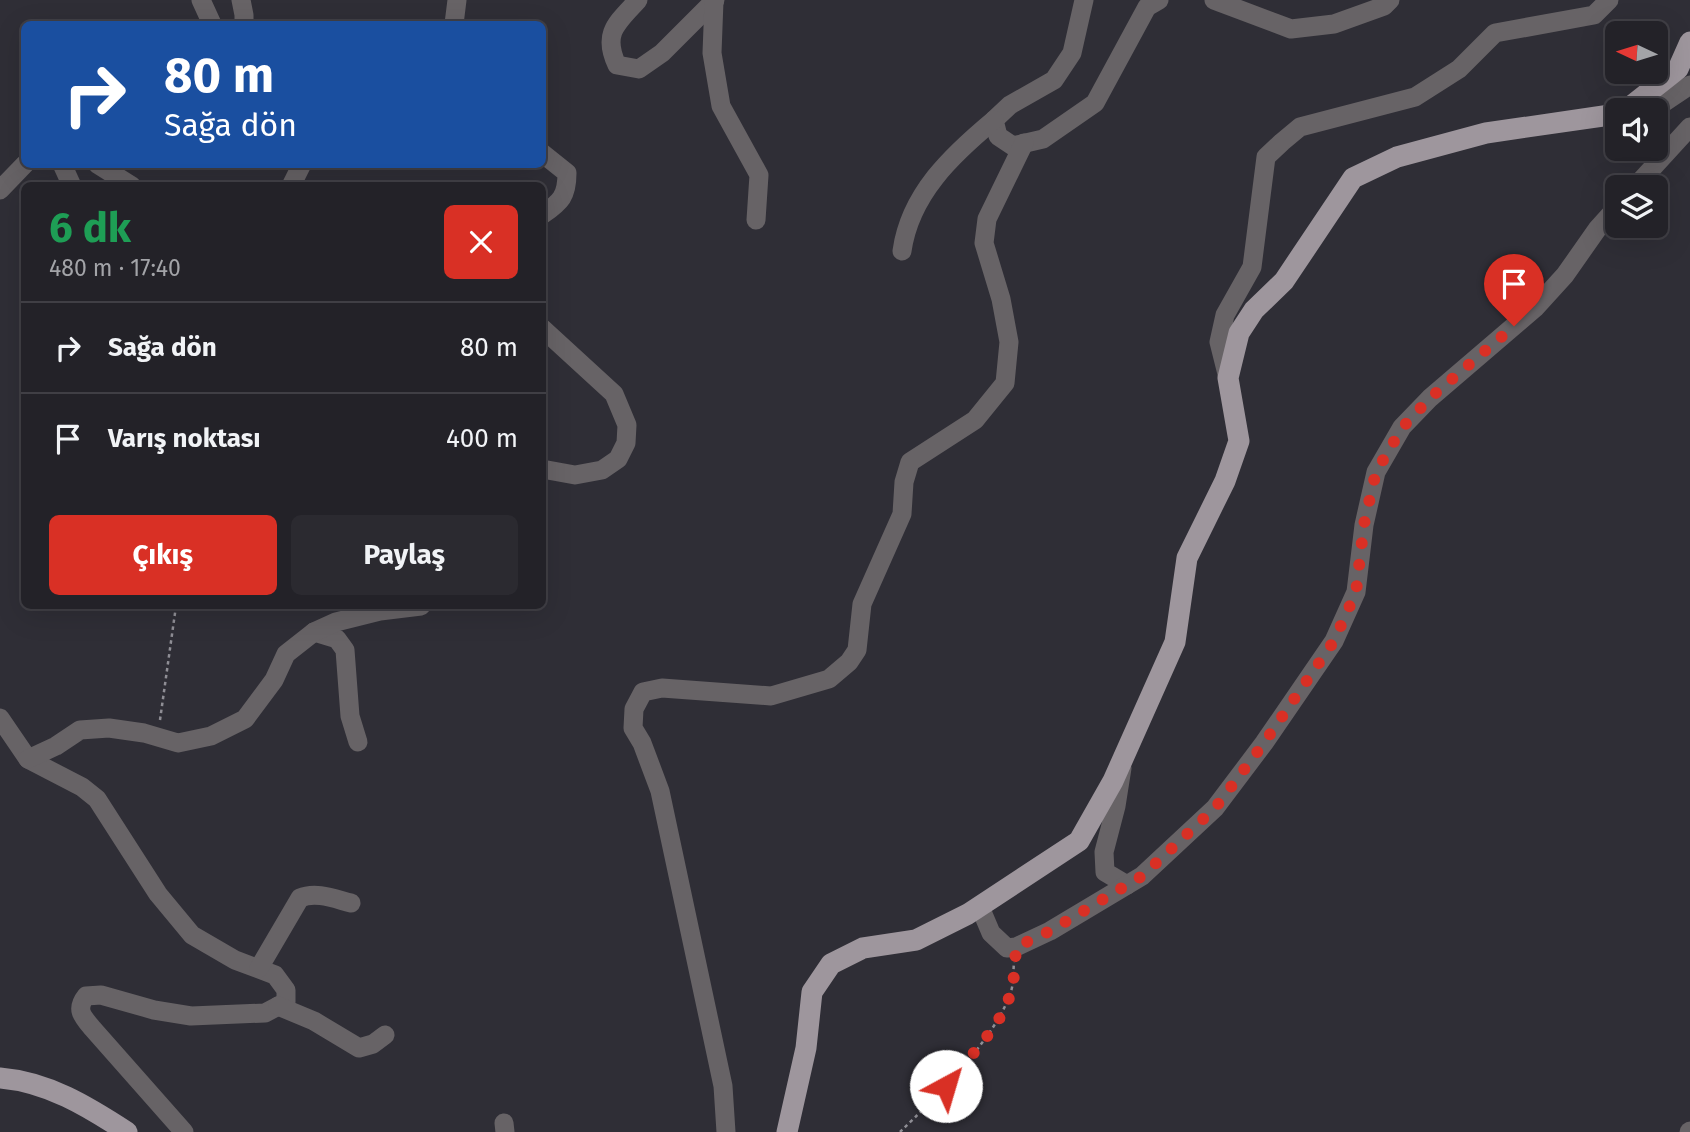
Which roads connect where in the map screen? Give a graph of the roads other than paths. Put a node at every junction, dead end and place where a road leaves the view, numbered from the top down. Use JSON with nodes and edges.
{"nodes":[{"id":1,"x":201,"y":0,"type":"edge"},
{"id":2,"x":241,"y":0,"type":"edge"},
{"id":3,"x":457,"y":0,"type":"edge"},
{"id":4,"x":638,"y":0,"type":"edge"},
{"id":5,"x":714,"y":0,"type":"edge"},
{"id":6,"x":1084,"y":0,"type":"edge"},
{"id":7,"x":1158,"y":0,"type":"edge"},
{"id":8,"x":1214,"y":0,"type":"edge"},
{"id":9,"x":1390,"y":0,"type":"edge"},
{"id":10,"x":1609,"y":0,"type":"edge"},
{"id":11,"x":211,"y":21,"type":"edge"},
{"id":12,"x":244,"y":21,"type":"edge"},
{"id":13,"x":454,"y":21,"type":"edge"},
{"id":14,"x":1690,"y":42,"type":"edge"},
{"id":15,"x":1690,"y":85,"type":"edge"},
{"id":16,"x":1641,"y":98,"type":"edge"},
{"id":17,"x":1668,"y":100,"type":"edge"},
{"id":18,"x":1605,"y":116,"type":"edge"},
{"id":19,"x":994,"y":120,"type":"junction"},
{"id":20,"x":1690,"y":127,"type":"edge"},
{"id":21,"x":1024,"y":143,"type":"junction"},
{"id":22,"x":546,"y":156,"type":"edge"},
{"id":23,"x":103,"y":168,"type":"edge"},
{"id":24,"x":26,"y":172,"type":"edge"},
{"id":25,"x":1646,"y":175,"type":"edge"},
{"id":26,"x":126,"y":182,"type":"edge"},
{"id":27,"x":0,"y":190,"type":"edge"},
{"id":28,"x":546,"y":212,"type":"edge"},
{"id":29,"x":756,"y":220,"type":"dead end"},
{"id":30,"x":1605,"y":220,"type":"edge"},
{"id":31,"x":902,"y":251,"type":"dead end"},
{"id":32,"x":546,"y":332,"type":"edge"},
{"id":33,"x":1228,"y":378,"type":"junction"},
{"id":34,"x":546,"y":470,"type":"edge"},
{"id":35,"x":396,"y":609,"type":"edge"},
{"id":36,"x":314,"y":632,"type":"junction"},
{"id":37,"x":0,"y":718,"type":"edge"},
{"id":38,"x":358,"y":742,"type":"dead end"},
{"id":39,"x":1123,"y":758,"type":"junction"},
{"id":40,"x":28,"y":759,"type":"junction"},
{"id":41,"x":1127,"y":885,"type":"junction"},
{"id":42,"x":351,"y":903,"type":"dead end"},
{"id":43,"x":980,"y":907,"type":"junction"},
{"id":44,"x":259,"y":968,"type":"junction"},
{"id":45,"x":278,"y":1006,"type":"junction"},
{"id":46,"x":385,"y":1035,"type":"dead end"},
{"id":47,"x":0,"y":1078,"type":"edge"},
{"id":48,"x":127,"y":1132,"type":"edge"},
{"id":49,"x":184,"y":1132,"type":"edge"},
{"id":50,"x":726,"y":1132,"type":"edge"},
{"id":51,"x":786,"y":1132,"type":"edge"}],
"edges":[{"from":1,"to":11,"type":"street"},
{"from":2,"to":12,"type":"street"},
{"from":3,"to":13,"type":"street"},
{"from":4,"to":5,"type":"street"},
{"from":5,"to":29,"type":"street"},
{"from":6,"to":19,"type":"street"},
{"from":7,"to":21,"type":"street"},
{"from":8,"to":9,"type":"street"},
{"from":10,"to":33,"type":"street"},
{"from":14,"to":16,"type":"main road"},
{"from":15,"to":17,"type":"street"},
{"from":18,"to":33,"type":"main road"},
{"from":19,"to":21,"type":"street"},
{"from":19,"to":31,"type":"street"},
{"from":20,"to":25,"type":"street"},
{"from":21,"to":50,"type":"street"},
{"from":22,"to":28,"type":"street"},
{"from":23,"to":26,"type":"street"},
{"from":24,"to":27,"type":"street"},
{"from":30,"to":41,"type":"street"},
{"from":32,"to":34,"type":"street"},
{"from":33,"to":39,"type":"main road"},
{"from":35,"to":36,"type":"street"},
{"from":36,"to":38,"type":"street"},
{"from":36,"to":40,"type":"street"},
{"from":37,"to":40,"type":"street"},
{"from":39,"to":41,"type":"street"},
{"from":39,"to":43,"type":"main road"},
{"from":40,"to":44,"type":"street"},
{"from":41,"to":43,"type":"street"},
{"from":42,"to":44,"type":"street"},
{"from":43,"to":51,"type":"main road"},
{"from":44,"to":45,"type":"street"},
{"from":45,"to":46,"type":"street"},
{"from":45,"to":49,"type":"street"},
{"from":47,"to":48,"type":"main road"}]}
